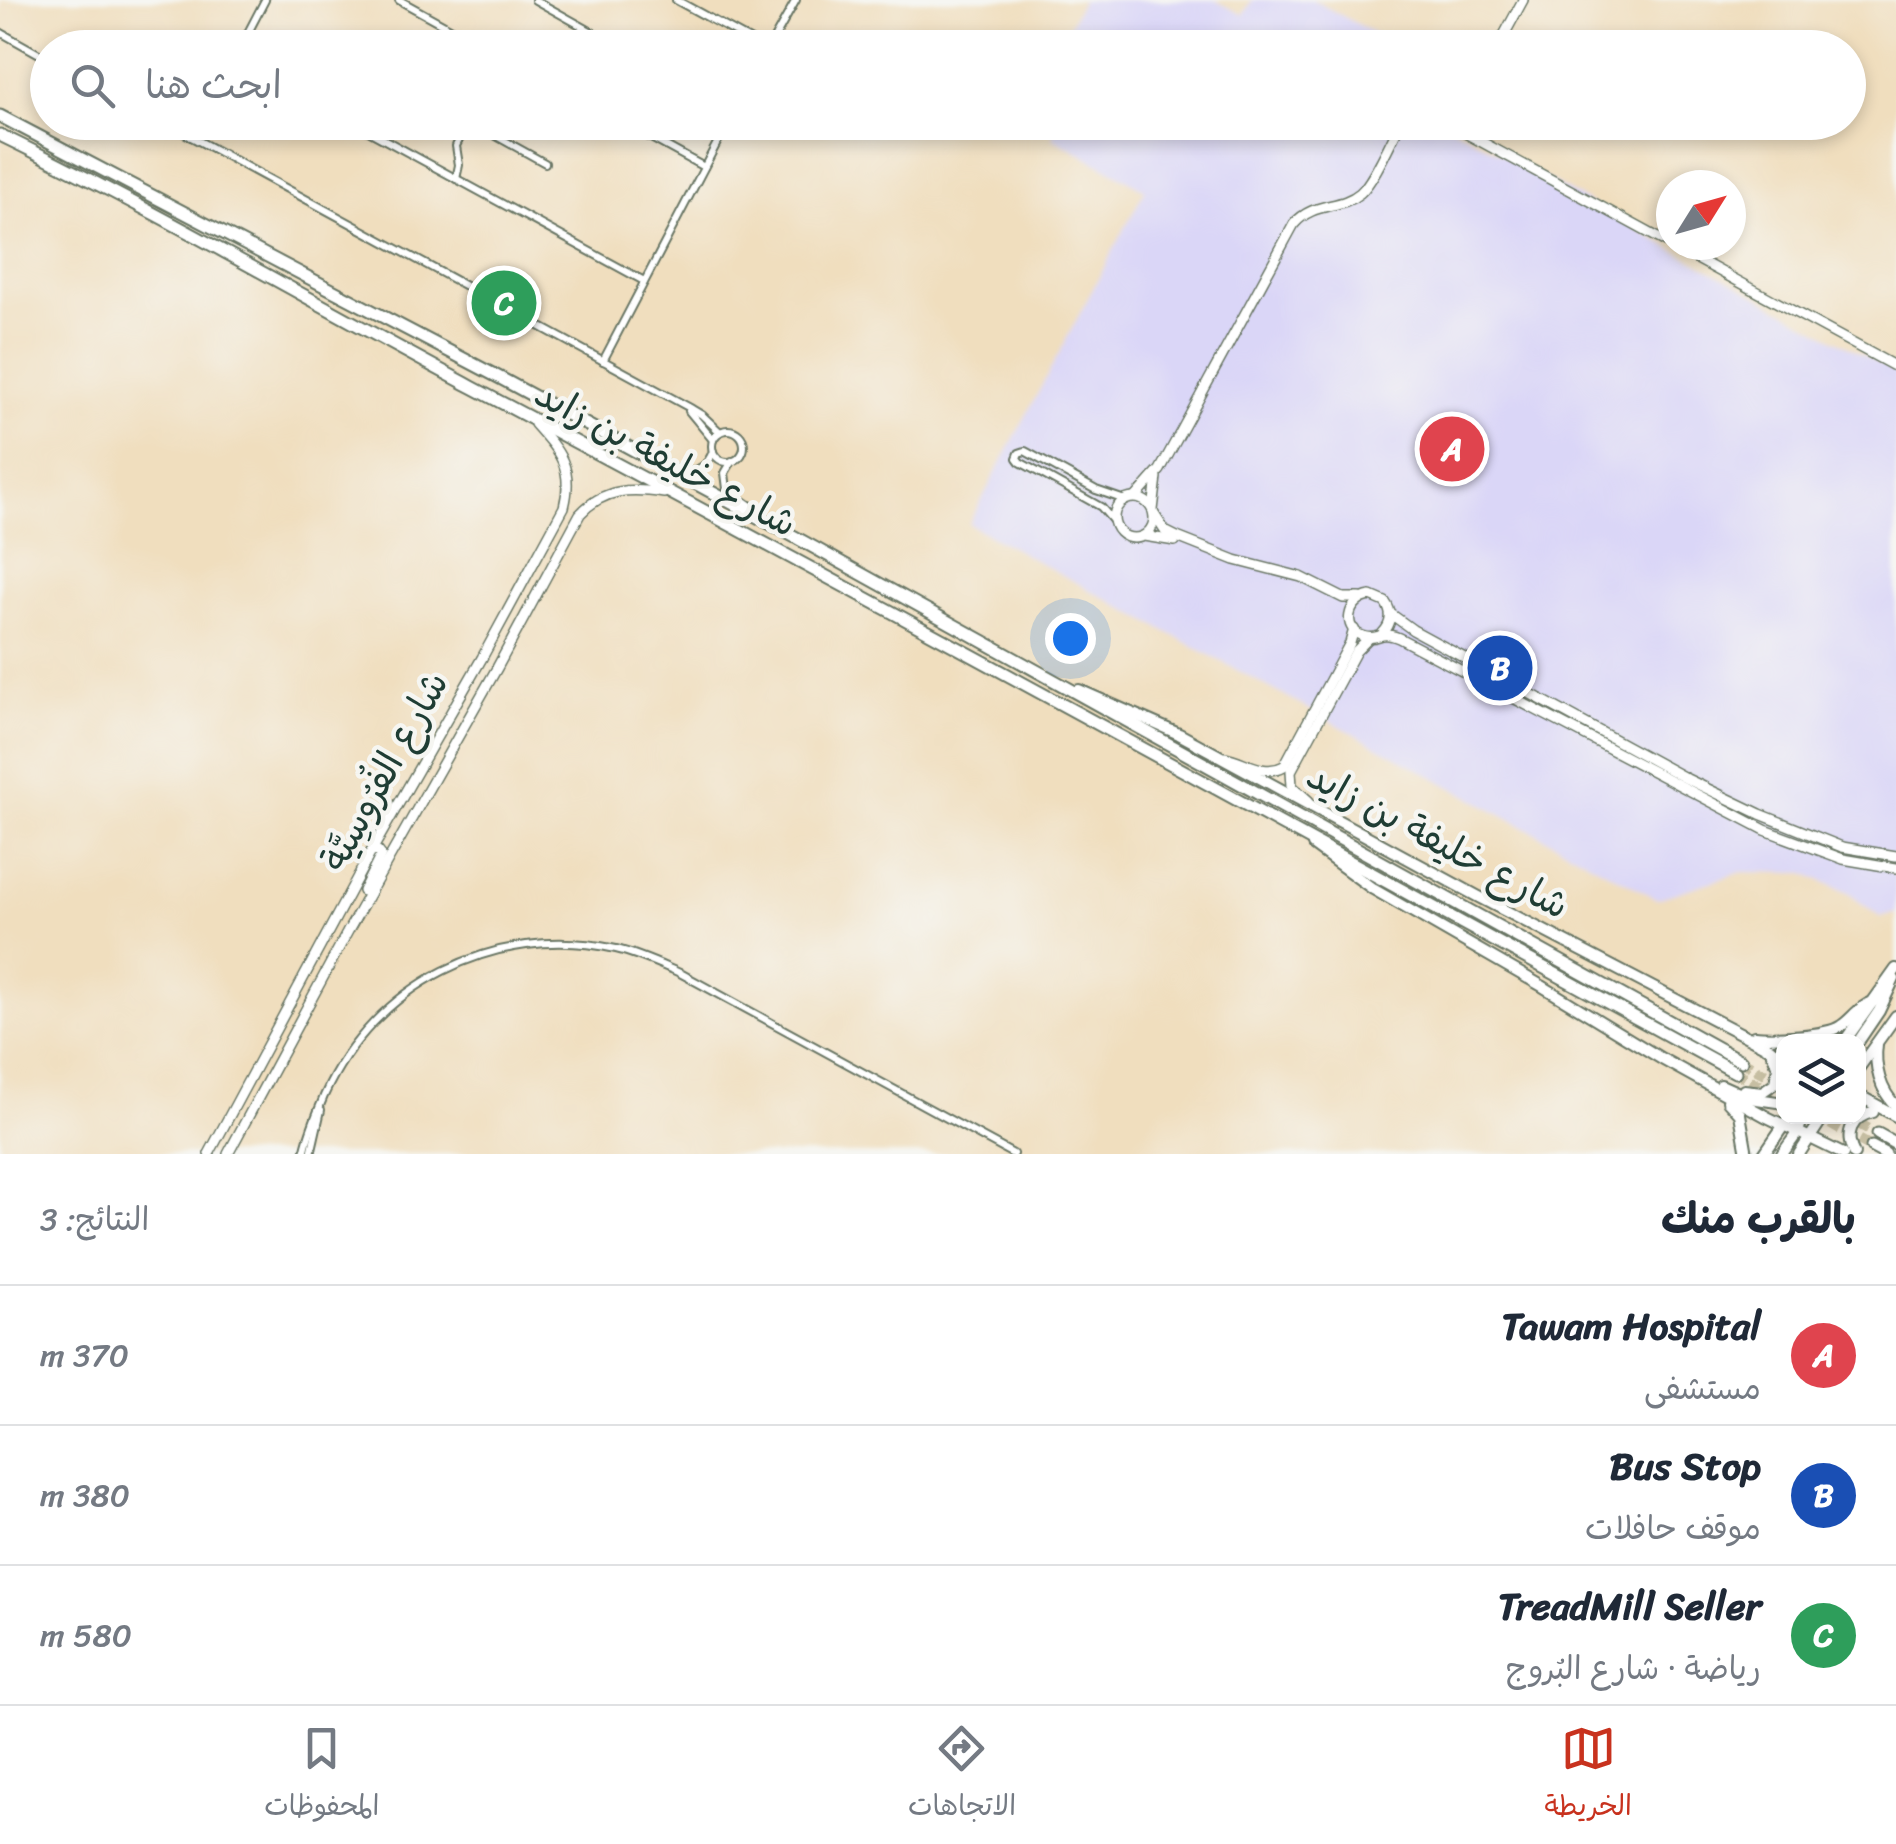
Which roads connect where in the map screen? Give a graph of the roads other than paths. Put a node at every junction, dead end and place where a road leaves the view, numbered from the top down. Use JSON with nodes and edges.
{"nodes":[{"id":1,"x":265,"y":0,"type":"edge"},
{"id":2,"x":399,"y":0,"type":"edge"},
{"id":3,"x":536,"y":0,"type":"edge"},
{"id":4,"x":676,"y":0,"type":"edge"},
{"id":5,"x":796,"y":0,"type":"edge"},
{"id":6,"x":1523,"y":0,"type":"edge"},
{"id":7,"x":249,"y":30,"type":"edge"},
{"id":8,"x":453,"y":30,"type":"edge"},
{"id":9,"x":590,"y":30,"type":"edge"},
{"id":10,"x":732,"y":30,"type":"edge"},
{"id":11,"x":777,"y":30,"type":"edge"},
{"id":12,"x":1507,"y":30,"type":"edge"},
{"id":13,"x":0,"y":34,"type":"edge"},
{"id":14,"x":30,"y":49,"type":"edge"},
{"id":15,"x":0,"y":116,"type":"edge"},
{"id":16,"x":30,"y":132,"type":"edge"},
{"id":17,"x":0,"y":135,"type":"edge"},
{"id":18,"x":45,"y":140,"type":"edge"},
{"id":19,"x":197,"y":140,"type":"edge"},
{"id":20,"x":385,"y":140,"type":"edge"},
{"id":21,"x":460,"y":140,"type":"edge"},
{"id":22,"x":503,"y":140,"type":"edge"},
{"id":23,"x":655,"y":140,"type":"edge"},
{"id":24,"x":718,"y":140,"type":"edge"},
{"id":25,"x":1391,"y":140,"type":"edge"},
{"id":26,"x":1481,"y":140,"type":"edge"},
{"id":27,"x":545,"y":163,"type":"dead end"},
{"id":28,"x":704,"y":167,"type":"junction"},
{"id":29,"x":456,"y":179,"type":"junction"},
{"id":30,"x":644,"y":281,"type":"junction"},
{"id":31,"x":603,"y":361,"type":"junction"},
{"id":32,"x":1896,"y":368,"type":"edge"},
{"id":33,"x":680,"y":404,"type":"junction"},
{"id":34,"x":530,"y":418,"type":"junction"},
{"id":35,"x":720,"y":432,"type":"junction"},
{"id":36,"x":714,"y":446,"type":"junction"},
{"id":37,"x":732,"y":461,"type":"junction"},
{"id":38,"x":1160,"y":470,"type":"junction"},
{"id":39,"x":672,"y":471,"type":"junction"},
{"id":40,"x":671,"y":494,"type":"junction"},
{"id":41,"x":1130,"y":499,"type":"junction"},
{"id":42,"x":1154,"y":512,"type":"junction"},
{"id":43,"x":1114,"y":522,"type":"junction"},
{"id":44,"x":795,"y":536,"type":"junction"},
{"id":45,"x":1144,"y":536,"type":"junction"},
{"id":46,"x":1360,"y":598,"type":"junction"},
{"id":47,"x":1391,"y":614,"type":"junction"},
{"id":48,"x":1350,"y":618,"type":"junction"},
{"id":49,"x":1354,"y":629,"type":"junction"},
{"id":50,"x":1382,"y":634,"type":"junction"},
{"id":51,"x":1371,"y":637,"type":"junction"},
{"id":52,"x":1060,"y":684,"type":"junction"},
{"id":53,"x":1528,"y":707,"type":"junction"},
{"id":54,"x":1561,"y":710,"type":"junction"},
{"id":55,"x":1222,"y":757,"type":"junction"},
{"id":56,"x":1314,"y":807,"type":"junction"},
{"id":57,"x":1303,"y":836,"type":"junction"},
{"id":58,"x":371,"y":852,"type":"junction"},
{"id":59,"x":1896,"y":856,"type":"edge"},
{"id":60,"x":1896,"y":868,"type":"edge"},
{"id":61,"x":348,"y":930,"type":"junction"},
{"id":62,"x":1896,"y":971,"type":"edge"},
{"id":63,"x":1872,"y":1002,"type":"junction"},
{"id":64,"x":1896,"y":1016,"type":"edge"},
{"id":65,"x":1743,"y":1034,"type":"junction"},
{"id":66,"x":1850,"y":1034,"type":"edge"},
{"id":67,"x":1864,"y":1034,"type":"edge"},
{"id":68,"x":1877,"y":1044,"type":"junction"},
{"id":69,"x":1776,"y":1052,"type":"edge"},
{"id":70,"x":1866,"y":1058,"type":"edge"},
{"id":71,"x":1687,"y":1073,"type":"junction"},
{"id":72,"x":1776,"y":1080,"type":"edge"},
{"id":73,"x":1724,"y":1086,"type":"junction"},
{"id":74,"x":1866,"y":1100,"type":"edge"},
{"id":75,"x":1776,"y":1102,"type":"edge"},
{"id":76,"x":1896,"y":1106,"type":"edge"},
{"id":77,"x":1866,"y":1110,"type":"edge"},
{"id":78,"x":1873,"y":1112,"type":"junction"},
{"id":79,"x":1776,"y":1116,"type":"edge"},
{"id":80,"x":1896,"y":1119,"type":"edge"},
{"id":81,"x":1785,"y":1124,"type":"edge"},
{"id":82,"x":1790,"y":1124,"type":"edge"},
{"id":83,"x":1801,"y":1124,"type":"edge"},
{"id":84,"x":1819,"y":1124,"type":"edge"},
{"id":85,"x":1824,"y":1124,"type":"edge"},
{"id":86,"x":1798,"y":1132,"type":"junction"},
{"id":87,"x":1811,"y":1137,"type":"junction"},
{"id":88,"x":1896,"y":1144,"type":"edge"},
{"id":89,"x":210,"y":1154,"type":"edge"},
{"id":90,"x":228,"y":1154,"type":"edge"},
{"id":91,"x":308,"y":1154,"type":"edge"},
{"id":92,"x":1013,"y":1154,"type":"edge"},
{"id":93,"x":1747,"y":1154,"type":"edge"},
{"id":94,"x":1764,"y":1154,"type":"edge"},
{"id":95,"x":1782,"y":1154,"type":"edge"},
{"id":96,"x":1799,"y":1154,"type":"edge"},
{"id":97,"x":1842,"y":1154,"type":"edge"},
{"id":98,"x":1854,"y":1154,"type":"edge"},
{"id":99,"x":1885,"y":1154,"type":"edge"}],
"edges":[{"from":1,"to":7,"type":"street"},
{"from":2,"to":8,"type":"street"},
{"from":3,"to":9,"type":"street"},
{"from":4,"to":10,"type":"street"},
{"from":5,"to":11,"type":"street"},
{"from":6,"to":12,"type":"street"},
{"from":13,"to":14,"type":"street"},
{"from":15,"to":16,"type":"highway","name":"شارع خليفة بن زايد"},
{"from":17,"to":34,"type":"highway","name":"شارع خليفة بن زايد"},
{"from":18,"to":39,"type":"highway","name":"شارع خليفة بن زايد"},
{"from":19,"to":31,"type":"street"},
{"from":20,"to":29,"type":"street"},
{"from":21,"to":29,"type":"street"},
{"from":22,"to":27,"type":"street"},
{"from":23,"to":28,"type":"street"},
{"from":24,"to":28,"type":"street"},
{"from":25,"to":38,"type":"street"},
{"from":26,"to":32,"type":"street"},
{"from":28,"to":30,"type":"street"},
{"from":29,"to":30,"type":"street"},
{"from":30,"to":31,"type":"street"},
{"from":31,"to":33,"type":"street"},
{"from":33,"to":35,"type":"street"},
{"from":33,"to":36,"type":"street"},
{"from":34,"to":40,"type":"highway","name":"شارع خليفة بن زايد"},
{"from":34,"to":58,"type":"street","name":"شارع الفُرُوسِيَّة"},
{"from":35,"to":36,"type":"street"},
{"from":35,"to":37,"type":"street"},
{"from":36,"to":37,"type":"street"},
{"from":36,"to":39,"type":"street"},
{"from":37,"to":44,"type":"street"},
{"from":38,"to":41,"type":"street"},
{"from":38,"to":42,"type":"street"},
{"from":39,"to":44,"type":"highway","name":"شارع خليفة بن زايد"},
{"from":40,"to":57,"type":"highway","name":"شارع خليفة بن زايد"},
{"from":40,"to":61,"type":"street","name":"شارع الفُرُوسِيَّة"},
{"from":41,"to":42,"type":"street"},
{"from":41,"to":43,"type":"street"},
{"from":41,"to":43,"type":"street"},
{"from":42,"to":45,"type":"street"},
{"from":42,"to":46,"type":"street"},
{"from":43,"to":45,"type":"street"},
{"from":44,"to":52,"type":"highway","name":"شارع خليفة بن زايد"},
{"from":45,"to":48,"type":"street"},
{"from":46,"to":47,"type":"street"},
{"from":46,"to":48,"type":"street"},
{"from":47,"to":50,"type":"street"},
{"from":47,"to":54,"type":"street"},
{"from":48,"to":49,"type":"street"},
{"from":49,"to":51,"type":"street"},
{"from":49,"to":55,"type":"street"},
{"from":50,"to":51,"type":"street"},
{"from":50,"to":53,"type":"street"},
{"from":51,"to":56,"type":"street"},
{"from":52,"to":55,"type":"main road","name":"شارع خليفة بن زايد"},
{"from":52,"to":57,"type":"highway","name":"شارع خليفة بن زايد"},
{"from":53,"to":54,"type":"street"},
{"from":53,"to":60,"type":"street"},
{"from":54,"to":59,"type":"street"},
{"from":55,"to":56,"type":"main road","name":"شارع خليفة بن زايد"},
{"from":56,"to":65,"type":"main road","name":"شارع خليفة بن زايد"},
{"from":57,"to":71,"type":"main road","name":"شارع خليفة بن زايد"},
{"from":58,"to":61,"type":"street"},
{"from":58,"to":89,"type":"street","name":"شارع الفُرُوسِيَّة"},
{"from":61,"to":90,"type":"street","name":"شارع الفُرُوسِيَّة"},
{"from":62,"to":63,"type":"main road"},
{"from":62,"to":67,"type":"main road"},
{"from":63,"to":65,"type":"main road"},
{"from":63,"to":66,"type":"main road"},
{"from":64,"to":68,"type":"main road"},
{"from":65,"to":69,"type":"main road","name":"شارع خليفة بن زايد"},
{"from":68,"to":70,"type":"main road"},
{"from":68,"to":76,"type":"main road"},
{"from":71,"to":73,"type":"main road"},
{"from":71,"to":79,"type":"main road","name":"شارع خليفة بن زايد"},
{"from":71,"to":93,"type":"main road"},
{"from":72,"to":73,"type":"main road"},
{"from":73,"to":75,"type":"main road"},
{"from":74,"to":80,"type":"main road"},
{"from":77,"to":78,"type":"main road"},
{"from":78,"to":80,"type":"main road"},
{"from":78,"to":98,"type":"main road"},
{"from":81,"to":94,"type":"main road"},
{"from":82,"to":86,"type":"main road","name":"شارع خليفة بن زايد"},
{"from":83,"to":86,"type":"main road"},
{"from":84,"to":87,"type":"main road"},
{"from":85,"to":97,"type":"main road"},
{"from":86,"to":87,"type":"main road","name":"شارع خليفة بن زايد"},
{"from":86,"to":95,"type":"main road"},
{"from":87,"to":96,"type":"main road"},
{"from":87,"to":97,"type":"main road","name":"شارع خليفة بن زايد"},
{"from":88,"to":99,"type":"highway"},
{"from":91,"to":92,"type":"street"}]}
